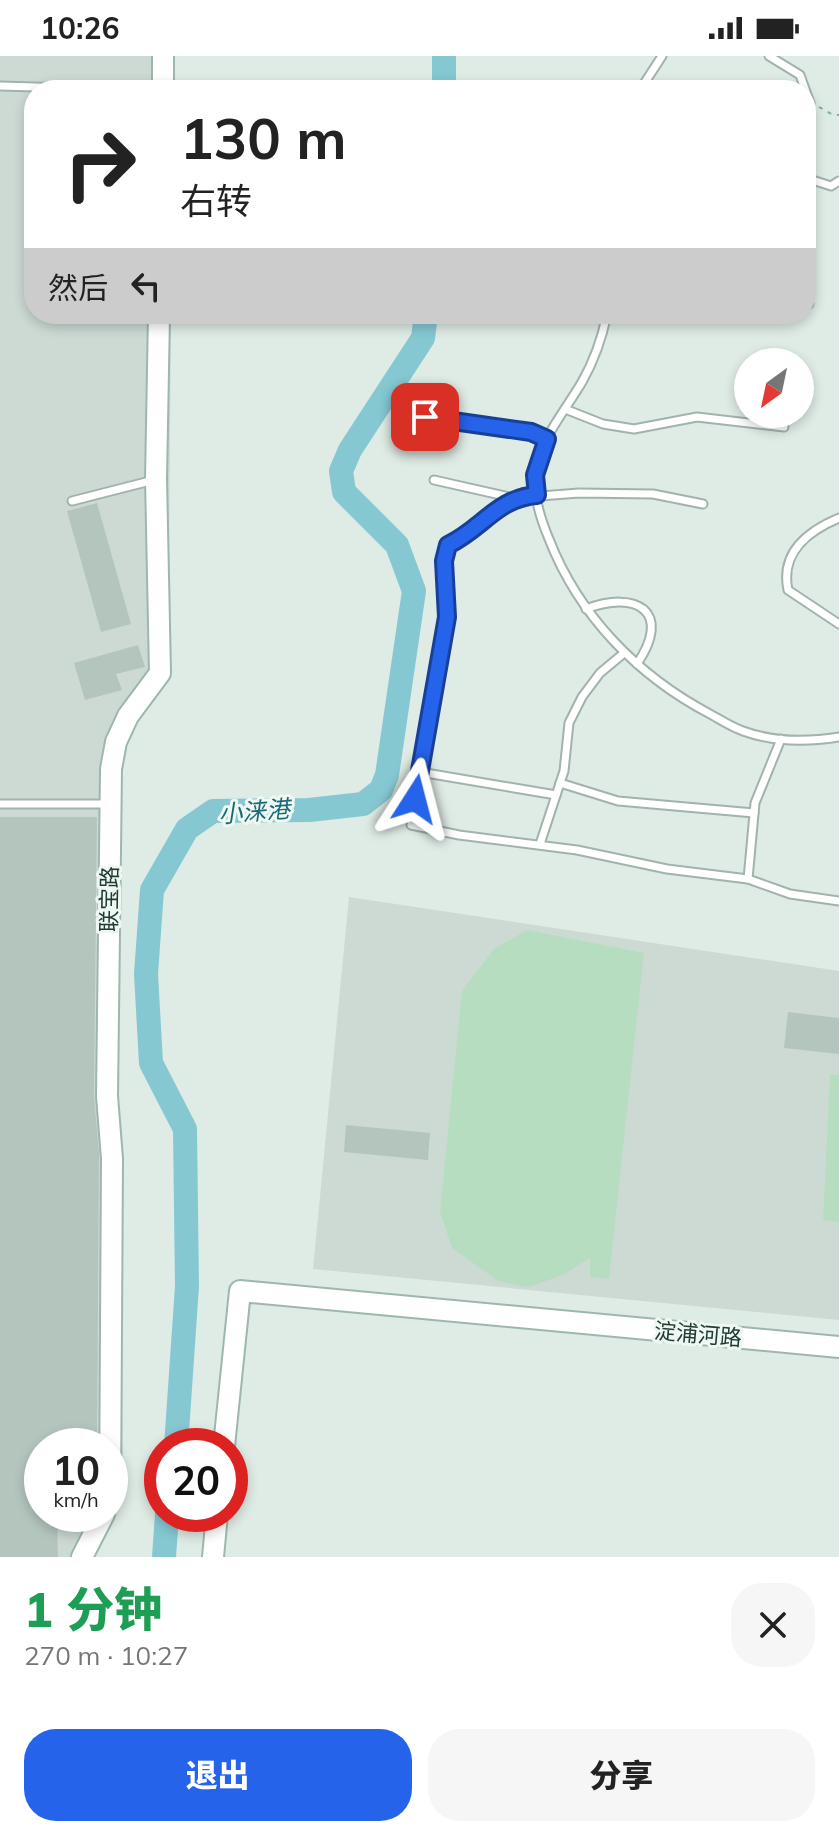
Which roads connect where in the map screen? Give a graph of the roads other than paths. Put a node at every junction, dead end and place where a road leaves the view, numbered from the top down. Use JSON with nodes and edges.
{"nodes":[{"id":1,"x":163,"y":56,"type":"edge"},
{"id":2,"x":662,"y":56,"type":"edge"},
{"id":3,"x":769,"y":56,"type":"edge"},
{"id":4,"x":163,"y":80,"type":"edge"},
{"id":5,"x":646,"y":80,"type":"edge"},
{"id":6,"x":802,"y":80,"type":"edge"},
{"id":7,"x":0,"y":86,"type":"edge"},
{"id":8,"x":24,"y":87,"type":"edge"},
{"id":9,"x":816,"y":181,"type":"edge"},
{"id":10,"x":839,"y":181,"type":"edge"},
{"id":11,"x":159,"y":324,"type":"edge"},
{"id":12,"x":605,"y":324,"type":"edge"},
{"id":13,"x":565,"y":409,"type":"junction"},
{"id":14,"x":425,"y":417,"type":"dead end"},
{"id":15,"x":734,"y":421,"type":"edge"},
{"id":16,"x":547,"y":439,"type":"junction"},
{"id":17,"x":156,"y":479,"type":"junction"},
{"id":18,"x":434,"y":480,"type":"dead end"},
{"id":19,"x":537,"y":495,"type":"junction"},
{"id":20,"x":514,"y":498,"type":"junction"},
{"id":21,"x":72,"y":501,"type":"dead end"},
{"id":22,"x":703,"y":504,"type":"dead end"},
{"id":23,"x":839,"y":518,"type":"edge"},
{"id":24,"x":586,"y":609,"type":"junction"},
{"id":25,"x":839,"y":624,"type":"edge"},
{"id":26,"x":624,"y":653,"type":"junction"},
{"id":27,"x":637,"y":664,"type":"junction"},
{"id":28,"x":838,"y":738,"type":"edge"},
{"id":29,"x":781,"y":739,"type":"junction"},
{"id":30,"x":420,"y":772,"type":"junction"},
{"id":31,"x":560,"y":783,"type":"junction"},
{"id":32,"x":556,"y":795,"type":"junction"},
{"id":33,"x":0,"y":804,"type":"edge"},
{"id":34,"x":110,"y":804,"type":"junction"},
{"id":35,"x":754,"y":813,"type":"junction"},
{"id":36,"x":540,"y":844,"type":"junction"},
{"id":37,"x":748,"y":879,"type":"junction"},
{"id":38,"x":839,"y":901,"type":"edge"},
{"id":39,"x":839,"y":1347,"type":"edge"},
{"id":40,"x":110,"y":1428,"type":"edge"},
{"id":41,"x":226,"y":1428,"type":"edge"},
{"id":42,"x":95,"y":1532,"type":"edge"},
{"id":43,"x":215,"y":1532,"type":"edge"},
{"id":44,"x":82,"y":1557,"type":"edge"},
{"id":45,"x":213,"y":1557,"type":"edge"}],
"edges":[{"from":1,"to":4,"type":"street"},
{"from":2,"to":5,"type":"lane"},
{"from":3,"to":6,"type":"lane"},
{"from":7,"to":8,"type":"lane"},
{"from":9,"to":10,"type":"lane"},
{"from":11,"to":17,"type":"street","name":"联宝路"},
{"from":12,"to":13,"type":"lane"},
{"from":13,"to":15,"type":"lane"},
{"from":13,"to":16,"type":"lane"},
{"from":14,"to":16,"type":"lane"},
{"from":16,"to":19,"type":"lane"},
{"from":17,"to":21,"type":"lane"},
{"from":17,"to":34,"type":"street","name":"联宝路"},
{"from":18,"to":20,"type":"lane"},
{"from":19,"to":20,"type":"lane"},
{"from":19,"to":22,"type":"lane"},
{"from":19,"to":24,"type":"lane"},
{"from":20,"to":30,"type":"lane"},
{"from":23,"to":25,"type":"lane"},
{"from":24,"to":26,"type":"lane"},
{"from":24,"to":27,"type":"lane"},
{"from":26,"to":27,"type":"lane"},
{"from":26,"to":31,"type":"lane"},
{"from":27,"to":29,"type":"lane"},
{"from":28,"to":29,"type":"lane"},
{"from":29,"to":35,"type":"lane"},
{"from":30,"to":32,"type":"lane"},
{"from":30,"to":36,"type":"lane"},
{"from":31,"to":32,"type":"lane"},
{"from":31,"to":35,"type":"lane"},
{"from":32,"to":36,"type":"lane"},
{"from":33,"to":34,"type":"lane"},
{"from":34,"to":40,"type":"street","name":"联宝路"},
{"from":35,"to":37,"type":"lane"},
{"from":36,"to":37,"type":"lane"},
{"from":37,"to":38,"type":"lane"},
{"from":39,"to":41,"type":"street","name":"淀浦河路"},
{"from":42,"to":44,"type":"street"},
{"from":43,"to":45,"type":"street"}]}
